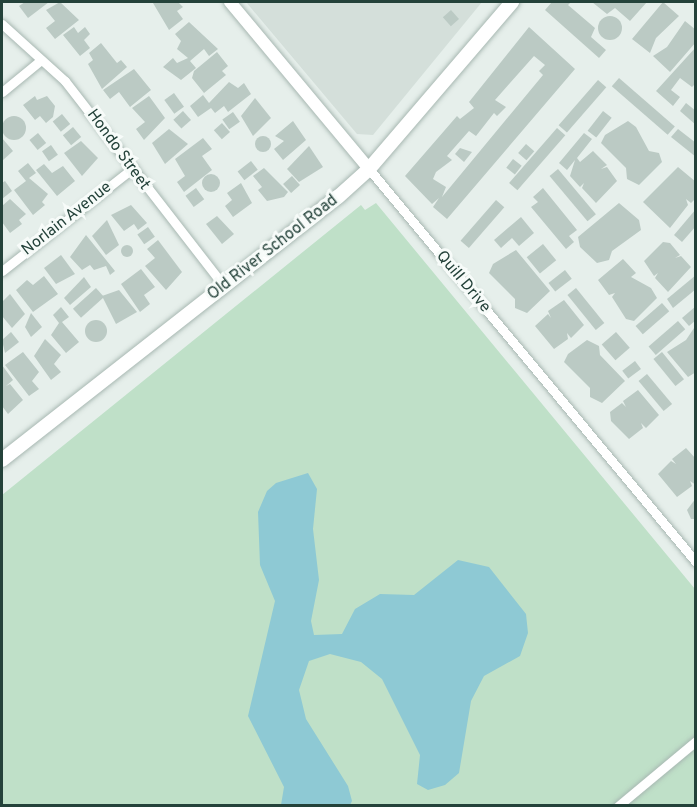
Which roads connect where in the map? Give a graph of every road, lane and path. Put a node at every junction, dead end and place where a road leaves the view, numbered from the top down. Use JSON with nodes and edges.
{"nodes":[{"id":1,"x":230,"y":2,"type":"edge"},
{"id":2,"x":512,"y":2,"type":"edge"},
{"id":3,"x":2,"y":24,"type":"edge"},
{"id":4,"x":41,"y":60,"type":"junction"},
{"id":5,"x":2,"y":92,"type":"edge"},
{"id":6,"x":133,"y":168,"type":"junction"},
{"id":7,"x":369,"y":169,"type":"junction"},
{"id":8,"x":2,"y":271,"type":"edge"},
{"id":9,"x":224,"y":286,"type":"junction"},
{"id":10,"x":2,"y":460,"type":"edge"},
{"id":11,"x":696,"y":562,"type":"edge"},
{"id":12,"x":696,"y":741,"type":"edge"},
{"id":13,"x":618,"y":806,"type":"edge"}],
"edges":[{"from":1,"to":7,"type":"street","name":"Quill Drive"},
{"from":2,"to":7,"type":"main road","name":"Old River School Road"},
{"from":3,"to":4,"type":"street","name":"Hondo Street"},
{"from":4,"to":5,"type":"street"},
{"from":4,"to":6,"type":"street","name":"Hondo Street"},
{"from":6,"to":8,"type":"street","name":"Norlain Avenue"},
{"from":6,"to":9,"type":"street","name":"Hondo Street"},
{"from":7,"to":9,"type":"main road","name":"Old River School Road"},
{"from":7,"to":11,"type":"street","name":"Quill Drive"},
{"from":9,"to":10,"type":"main road","name":"Old River School Road"},
{"from":12,"to":13,"type":"street"}]}
